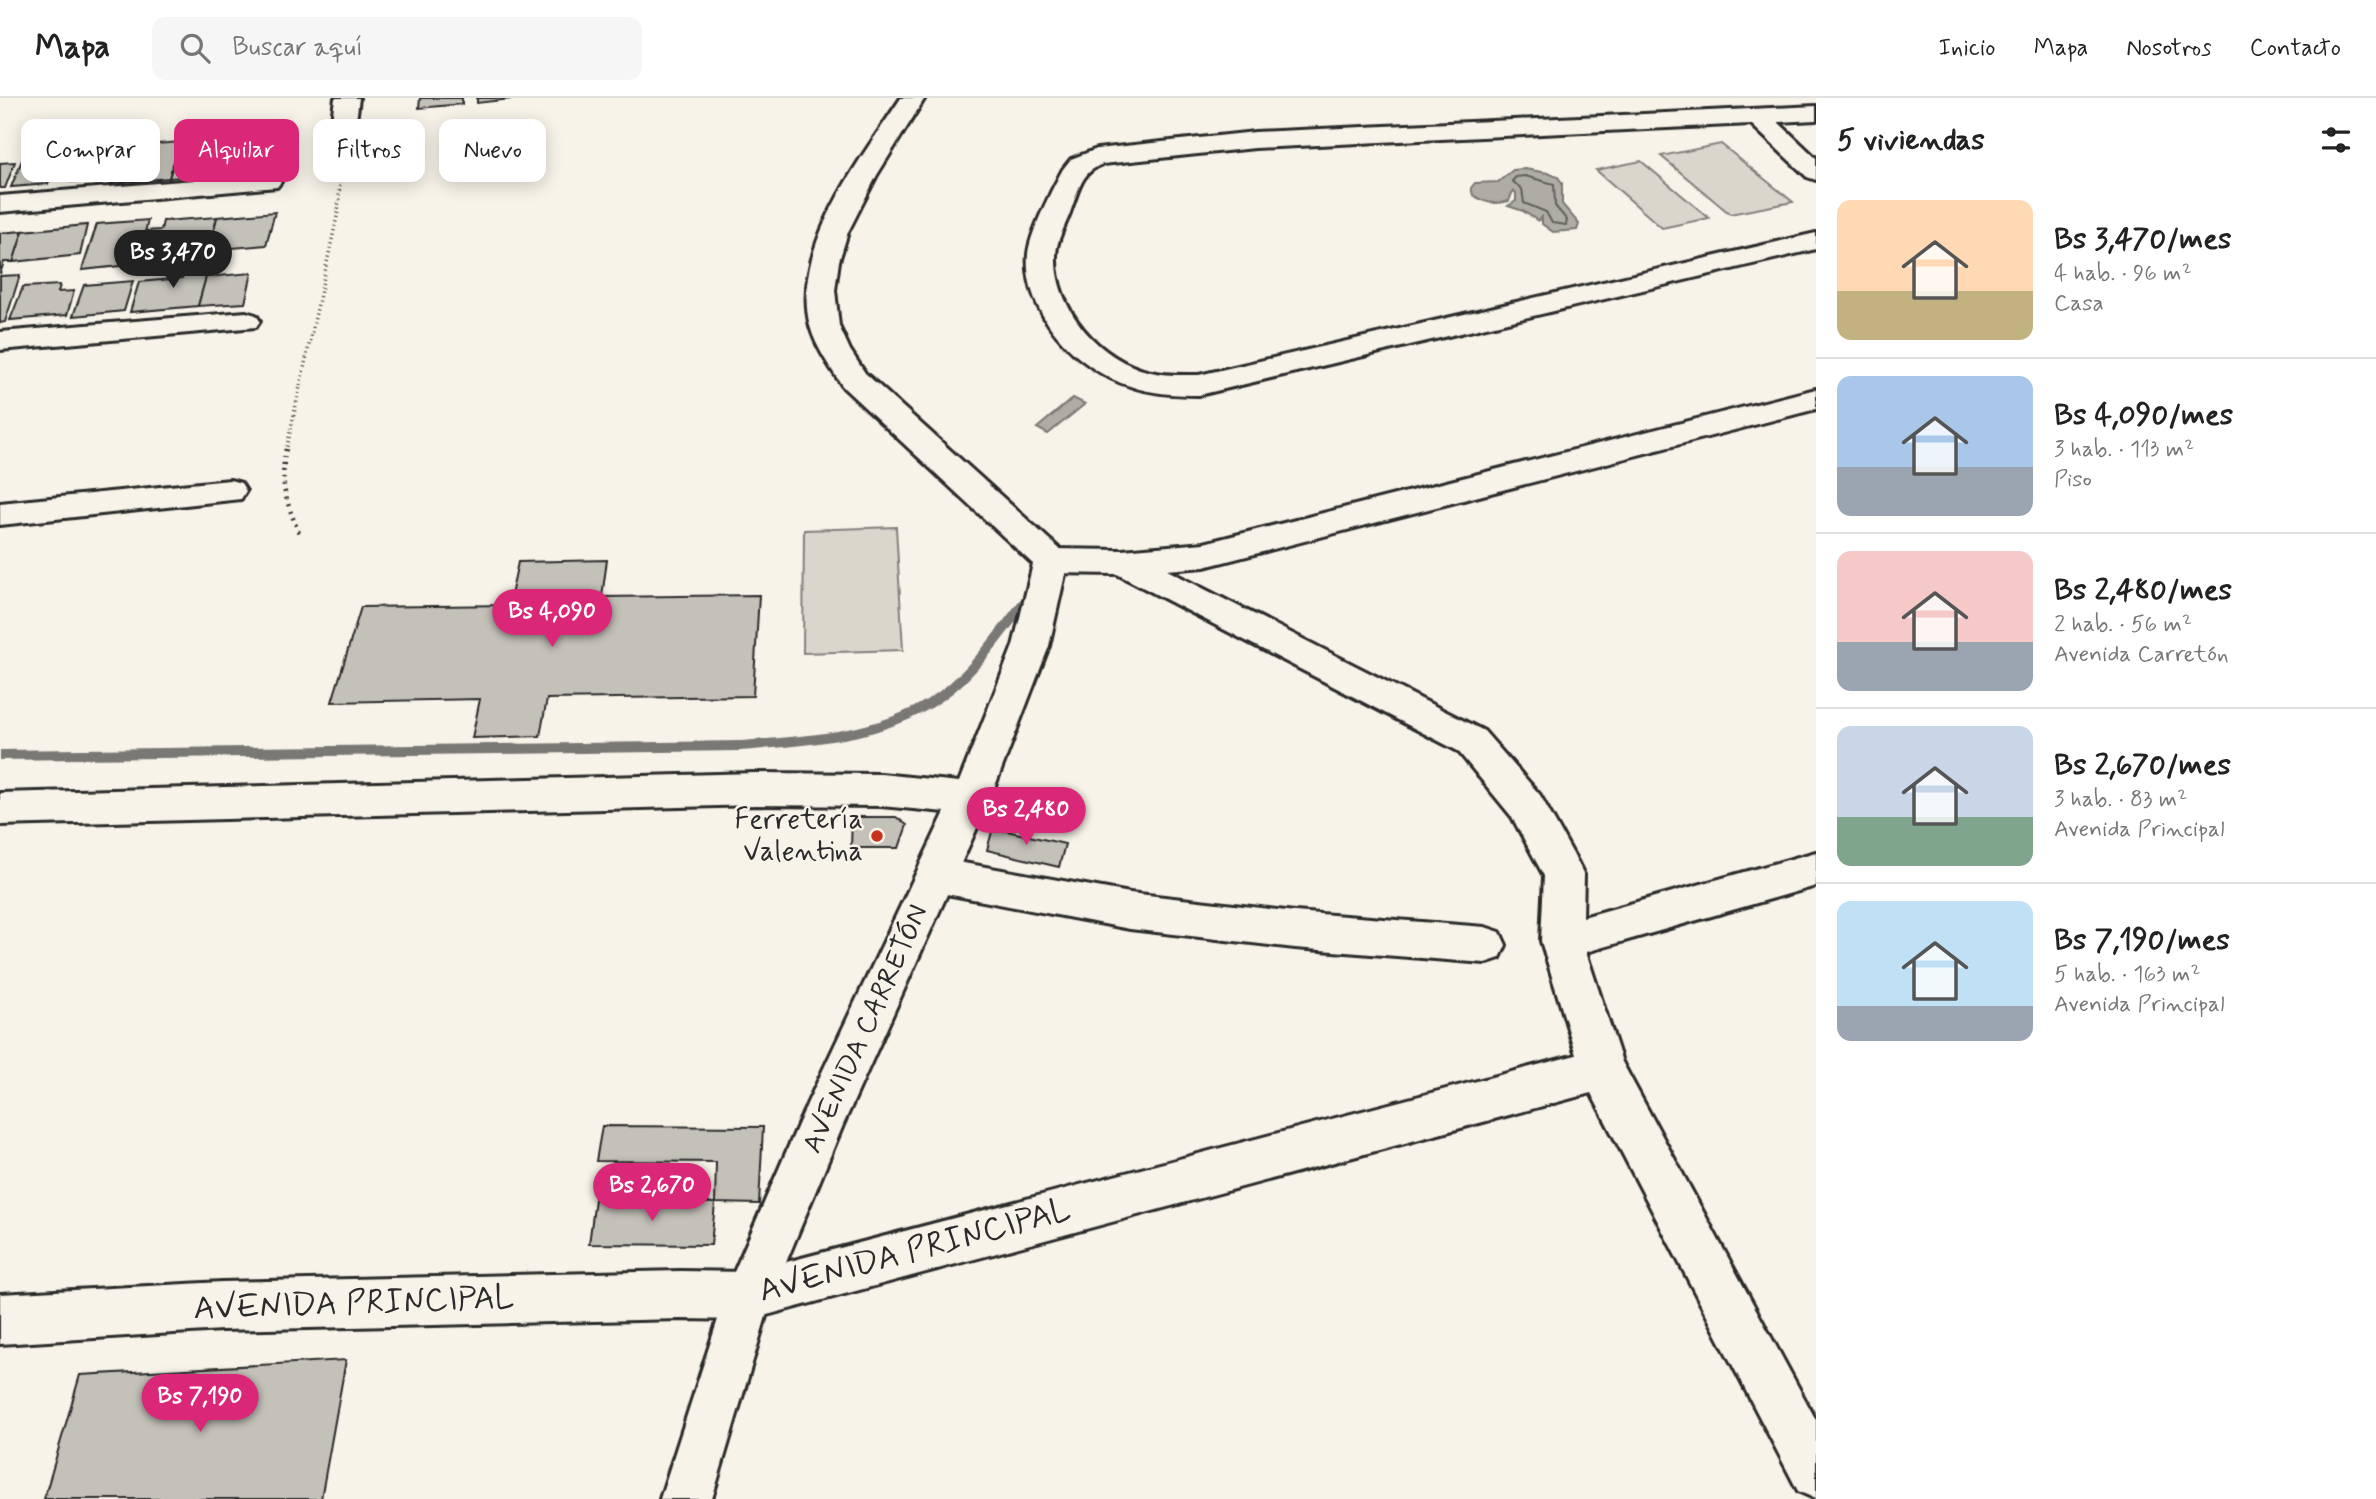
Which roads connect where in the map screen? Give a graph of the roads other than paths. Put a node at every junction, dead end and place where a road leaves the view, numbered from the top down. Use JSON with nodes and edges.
{"nodes":[{"id":1,"x":913,"y":98,"type":"edge"},
{"id":2,"x":1816,"y":113,"type":"edge"},
{"id":3,"x":1757,"y":117,"type":"junction"},
{"id":4,"x":1816,"y":172,"type":"edge"},
{"id":5,"x":268,"y":182,"type":"dead end"},
{"id":6,"x":0,"y":204,"type":"edge"},
{"id":7,"x":1816,"y":241,"type":"edge"},
{"id":8,"x":246,"y":321,"type":"dead end"},
{"id":9,"x":0,"y":341,"type":"edge"},
{"id":10,"x":1816,"y":399,"type":"edge"},
{"id":11,"x":230,"y":491,"type":"dead end"},
{"id":12,"x":0,"y":514,"type":"edge"},
{"id":13,"x":1051,"y":561,"type":"junction"},
{"id":14,"x":1122,"y":562,"type":"junction"},
{"id":15,"x":971,"y":799,"type":"junction"},
{"id":16,"x":0,"y":809,"type":"edge"},
{"id":17,"x":1816,"y":869,"type":"edge"},
{"id":18,"x":936,"y":875,"type":"junction"},
{"id":19,"x":1562,"y":941,"type":"junction"},
{"id":20,"x":1485,"y":945,"type":"dead end"},
{"id":21,"x":1602,"y":1069,"type":"junction"},
{"id":22,"x":748,"y":1296,"type":"junction"},
{"id":23,"x":0,"y":1319,"type":"edge"},
{"id":24,"x":1816,"y":1473,"type":"edge"},
{"id":25,"x":686,"y":1499,"type":"edge"}],
"edges":[{"from":1,"to":13,"type":"street"},
{"from":2,"to":3,"type":"street"},
{"from":3,"to":4,"type":"street"},
{"from":3,"to":7,"type":"street"},
{"from":5,"to":6,"type":"street"},
{"from":8,"to":9,"type":"street"},
{"from":10,"to":14,"type":"street"},
{"from":11,"to":12,"type":"street"},
{"from":13,"to":14,"type":"street"},
{"from":13,"to":15,"type":"street","name":"AVENIDA CARRETÓN"},
{"from":14,"to":19,"type":"street"},
{"from":15,"to":16,"type":"street"},
{"from":15,"to":18,"type":"street","name":"AVENIDA CARRETÓN"},
{"from":17,"to":19,"type":"street"},
{"from":18,"to":20,"type":"street"},
{"from":18,"to":22,"type":"street","name":"AVENIDA CARRETÓN"},
{"from":19,"to":21,"type":"street"},
{"from":21,"to":22,"type":"street","name":"AVENIDA PRINCIPAL"},
{"from":21,"to":24,"type":"street"},
{"from":22,"to":23,"type":"street","name":"AVENIDA PRINCIPAL"},
{"from":22,"to":25,"type":"street","name":"AVENIDA CARRETÓN"}]}
